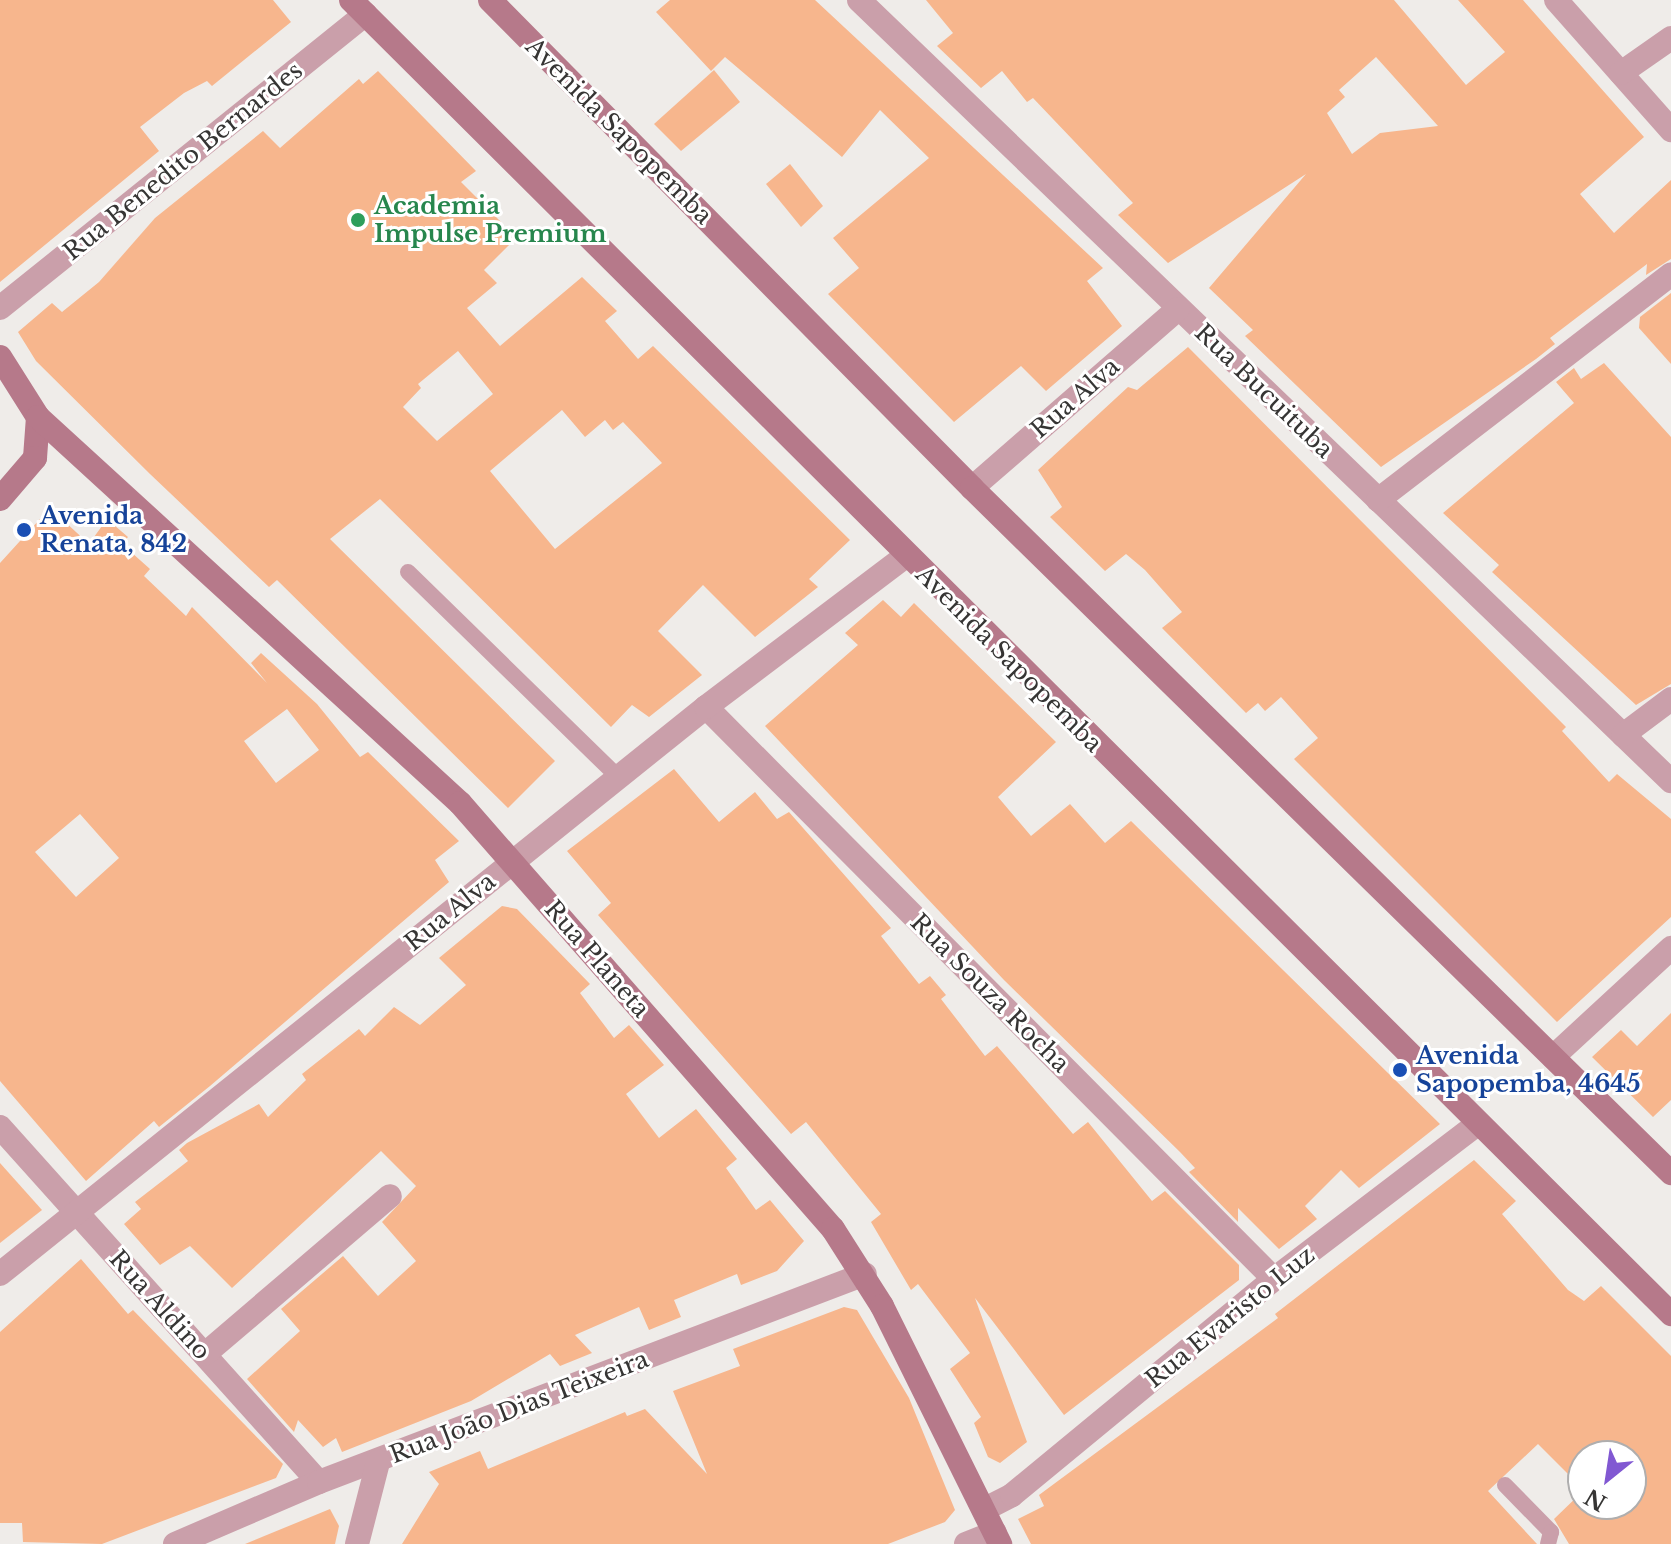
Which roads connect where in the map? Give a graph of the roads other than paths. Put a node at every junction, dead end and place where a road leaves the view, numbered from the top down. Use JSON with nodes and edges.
{"nodes":[{"id":1,"x":490,"y":0,"type":"edge"},
{"id":2,"x":859,"y":0,"type":"edge"},
{"id":3,"x":1556,"y":0,"type":"edge"},
{"id":4,"x":358,"y":7,"type":"edge"},
{"id":5,"x":1671,"y":38,"type":"edge"},
{"id":6,"x":1621,"y":73,"type":"junction"},
{"id":7,"x":1671,"y":130,"type":"edge"},
{"id":8,"x":1671,"y":274,"type":"edge"},
{"id":9,"x":0,"y":308,"type":"edge"},
{"id":10,"x":1178,"y":309,"type":"junction"},
{"id":11,"x":0,"y":357,"type":"edge"},
{"id":12,"x":38,"y":417,"type":"junction"},
{"id":13,"x":35,"y":458,"type":"junction"},
{"id":14,"x":84,"y":462,"type":"junction"},
{"id":15,"x":972,"y":488,"type":"junction"},
{"id":16,"x":0,"y":499,"type":"edge"},
{"id":17,"x":1378,"y":500,"type":"junction"},
{"id":18,"x":906,"y":556,"type":"junction"},
{"id":19,"x":408,"y":572,"type":"dead end"},
{"id":20,"x":1671,"y":699,"type":"edge"},
{"id":21,"x":706,"y":707,"type":"junction"},
{"id":22,"x":1623,"y":735,"type":"junction"},
{"id":23,"x":618,"y":777,"type":"junction"},
{"id":24,"x":1671,"y":781,"type":"edge"},
{"id":25,"x":512,"y":861,"type":"junction"},
{"id":26,"x":1671,"y":948,"type":"edge"},
{"id":27,"x":1553,"y":1057,"type":"junction"},
{"id":28,"x":1476,"y":1125,"type":"junction"},
{"id":29,"x":0,"y":1127,"type":"edge"},
{"id":30,"x":1671,"y":1173,"type":"edge"},
{"id":31,"x":390,"y":1196,"type":"dead end"},
{"id":32,"x":77,"y":1213,"type":"junction"},
{"id":33,"x":0,"y":1274,"type":"edge"},
{"id":34,"x":865,"y":1274,"type":"junction"},
{"id":35,"x":1274,"y":1279,"type":"junction"},
{"id":36,"x":1671,"y":1314,"type":"edge"},
{"id":37,"x":205,"y":1354,"type":"junction"},
{"id":38,"x":378,"y":1462,"type":"junction"},
{"id":39,"x":319,"y":1482,"type":"junction"},
{"id":40,"x":1505,"y":1485,"type":"dead end"},
{"id":41,"x":993,"y":1528,"type":"edge"},
{"id":42,"x":204,"y":1538,"type":"edge"},
{"id":43,"x":175,"y":1544,"type":"edge"},
{"id":44,"x":357,"y":1544,"type":"edge"},
{"id":45,"x":966,"y":1544,"type":"edge"},
{"id":46,"x":1548,"y":1544,"type":"edge"}],
"edges":[{"from":1,"to":15,"type":"main road","name":"Avenida Sapopemba"},
{"from":2,"to":10,"type":"street","name":"Rua Bucuituba"},
{"from":3,"to":6,"type":"street"},
{"from":4,"to":9,"type":"street","name":"Rua Benedito Bernardes"},
{"from":4,"to":18,"type":"main road","name":"Avenida Sapopemba"},
{"from":5,"to":6,"type":"street"},
{"from":6,"to":7,"type":"street"},
{"from":8,"to":17,"type":"street"},
{"from":10,"to":15,"type":"street","name":"Rua Alva"},
{"from":10,"to":17,"type":"street","name":"Rua Bucuituba"},
{"from":11,"to":12,"type":"main road","name":"Rua Planeta"},
{"from":12,"to":13,"type":"main road"},
{"from":12,"to":14,"type":"main road","name":"Rua Planeta"},
{"from":13,"to":14,"type":"main road"},
{"from":13,"to":16,"type":"main road"},
{"from":14,"to":25,"type":"main road","name":"Rua Planeta"},
{"from":15,"to":27,"type":"main road","name":"Avenida Sapopemba"},
{"from":17,"to":22,"type":"street","name":"Rua Bucuituba"},
{"from":18,"to":21,"type":"street","name":"Rua Alva"},
{"from":18,"to":28,"type":"main road","name":"Avenida Sapopemba"},
{"from":19,"to":23,"type":"lane"},
{"from":20,"to":22,"type":"street"},
{"from":21,"to":23,"type":"street","name":"Rua Alva"},
{"from":21,"to":35,"type":"street","name":"Rua Souza Rocha"},
{"from":22,"to":24,"type":"street","name":"Rua Bucuituba"},
{"from":23,"to":25,"type":"street","name":"Rua Alva"},
{"from":25,"to":32,"type":"street","name":"Rua Alva"},
{"from":25,"to":34,"type":"main road","name":"Rua Planeta"},
{"from":26,"to":27,"type":"street"},
{"from":27,"to":30,"type":"main road","name":"Avenida Sapopemba"},
{"from":28,"to":35,"type":"street","name":"Rua Evaristo Luz"},
{"from":28,"to":36,"type":"main road","name":"Avenida Sapopemba"},
{"from":29,"to":32,"type":"street","name":"Rua Aldino"},
{"from":31,"to":37,"type":"street"},
{"from":32,"to":33,"type":"street","name":"Rua Alva"},
{"from":32,"to":37,"type":"street","name":"Rua Aldino"},
{"from":34,"to":38,"type":"street","name":"Rua João Dias Teixeira"},
{"from":34,"to":41,"type":"main road","name":"Rua Planeta"},
{"from":35,"to":41,"type":"street","name":"Rua Evaristo Luz"},
{"from":37,"to":39,"type":"street","name":"Rua Aldino"},
{"from":38,"to":39,"type":"street","name":"Rua João Dias Teixeira"},
{"from":38,"to":44,"type":"street"},
{"from":39,"to":42,"type":"street","name":"Rua João Dias Teixeira"},
{"from":40,"to":46,"type":"lane"},
{"from":41,"to":45,"type":"street","name":"Rua Evaristo Luz"},
{"from":42,"to":43,"type":"street","name":"Rua João Dias Teixeira"}]}
